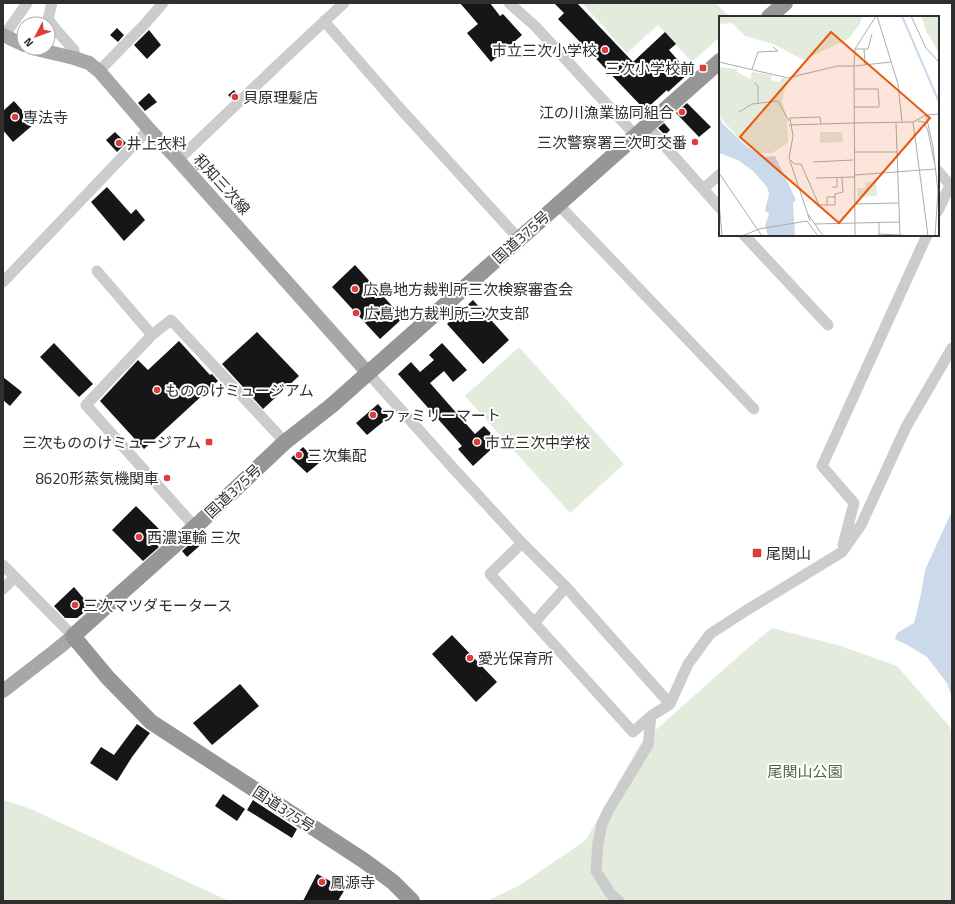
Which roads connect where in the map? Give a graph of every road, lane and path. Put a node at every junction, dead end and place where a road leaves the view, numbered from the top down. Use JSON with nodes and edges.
{"nodes":[{"id":1,"x":27,"y":3,"type":"edge"},
{"id":2,"x":52,"y":3,"type":"edge"},
{"id":3,"x":163,"y":3,"type":"edge"},
{"id":4,"x":344,"y":3,"type":"edge"},
{"id":5,"x":510,"y":3,"type":"edge"},
{"id":6,"x":785,"y":3,"type":"edge"},
{"id":7,"x":770,"y":16,"type":"edge"},
{"id":8,"x":324,"y":21,"type":"junction"},
{"id":9,"x":4,"y":36,"type":"edge"},
{"id":10,"x":16,"y":41,"type":"edge"},
{"id":11,"x":56,"y":54,"type":"edge"},
{"id":12,"x":74,"y":58,"type":"junction"},
{"id":13,"x":719,"y":61,"type":"edge"},
{"id":14,"x":99,"y":71,"type":"junction"},
{"id":15,"x":149,"y":129,"type":"junction"},
{"id":16,"x":641,"y":130,"type":"junction"},
{"id":17,"x":178,"y":160,"type":"junction"},
{"id":18,"x":939,"y":172,"type":"edge"},
{"id":19,"x":719,"y":175,"type":"edge"},
{"id":20,"x":703,"y":189,"type":"junction"},
{"id":21,"x":558,"y":204,"type":"junction"},
{"id":22,"x":719,"y":207,"type":"edge"},
{"id":23,"x":939,"y":210,"type":"edge"},
{"id":24,"x":745,"y":236,"type":"edge"},
{"id":25,"x":927,"y":236,"type":"edge"},
{"id":26,"x":519,"y":239,"type":"junction"},
{"id":27,"x":97,"y":271,"type":"dead end"},
{"id":28,"x":3,"y":282,"type":"edge"},
{"id":29,"x":828,"y":326,"type":"dead end"},
{"id":30,"x":152,"y":335,"type":"junction"},
{"id":31,"x":952,"y":348,"type":"edge"},
{"id":32,"x":368,"y":373,"type":"junction"},
{"id":33,"x":754,"y":409,"type":"dead end"},
{"id":34,"x":285,"y":442,"type":"junction"},
{"id":35,"x":195,"y":527,"type":"junction"},
{"id":36,"x":522,"y":543,"type":"junction"},
{"id":37,"x":842,"y":552,"type":"junction"},
{"id":38,"x":3,"y":565,"type":"edge"},
{"id":39,"x":15,"y":577,"type":"junction"},
{"id":40,"x":566,"y":587,"type":"junction"},
{"id":41,"x":3,"y":590,"type":"edge"},
{"id":42,"x":534,"y":622,"type":"junction"},
{"id":43,"x":73,"y":636,"type":"junction"},
{"id":44,"x":3,"y":690,"type":"edge"},
{"id":45,"x":670,"y":704,"type":"junction"},
{"id":46,"x":651,"y":716,"type":"junction"},
{"id":47,"x":412,"y":901,"type":"edge"},
{"id":48,"x":619,"y":901,"type":"edge"}],
"edges":[{"from":1,"to":9,"type":"street"},
{"from":2,"to":12,"type":"street"},
{"from":3,"to":14,"type":"street"},
{"from":4,"to":8,"type":"street"},
{"from":5,"to":16,"type":"street"},
{"from":6,"to":7,"type":"highway"},
{"from":8,"to":17,"type":"street"},
{"from":8,"to":26,"type":"street"},
{"from":9,"to":10,"type":"main road"},
{"from":11,"to":12,"type":"main road","name":"和知三次線"},
{"from":12,"to":14,"type":"main road","name":"和知三次線"},
{"from":13,"to":16,"type":"highway","name":"国道375号"},
{"from":14,"to":15,"type":"main road","name":"和知三次線"},
{"from":15,"to":17,"type":"main road","name":"和知三次線"},
{"from":15,"to":28,"type":"street"},
{"from":16,"to":20,"type":"street"},
{"from":16,"to":21,"type":"highway","name":"国道375号"},
{"from":17,"to":32,"type":"main road","name":"和知三次線"},
{"from":18,"to":23,"type":"street"},
{"from":19,"to":20,"type":"street"},
{"from":20,"to":22,"type":"street"},
{"from":21,"to":26,"type":"highway","name":"国道375号"},
{"from":21,"to":33,"type":"street"},
{"from":24,"to":29,"type":"street"},
{"from":25,"to":37,"type":"street"},
{"from":26,"to":32,"type":"highway","name":"国道375号"},
{"from":27,"to":30,"type":"street"},
{"from":30,"to":34,"type":"street"},
{"from":30,"to":35,"type":"street"},
{"from":31,"to":37,"type":"street"},
{"from":32,"to":34,"type":"highway","name":"国道375号"},
{"from":32,"to":36,"type":"street"},
{"from":34,"to":35,"type":"highway","name":"国道375号"},
{"from":35,"to":43,"type":"highway","name":"国道375号"},
{"from":36,"to":40,"type":"street"},
{"from":36,"to":42,"type":"street"},
{"from":37,"to":45,"type":"street"},
{"from":38,"to":39,"type":"street"},
{"from":39,"to":41,"type":"street"},
{"from":39,"to":43,"type":"street"},
{"from":40,"to":42,"type":"street"},
{"from":40,"to":45,"type":"street"},
{"from":42,"to":46,"type":"street"},
{"from":43,"to":44,"type":"main road"},
{"from":43,"to":47,"type":"highway","name":"国道375号"},
{"from":45,"to":46,"type":"street"},
{"from":46,"to":48,"type":"street"}]}
